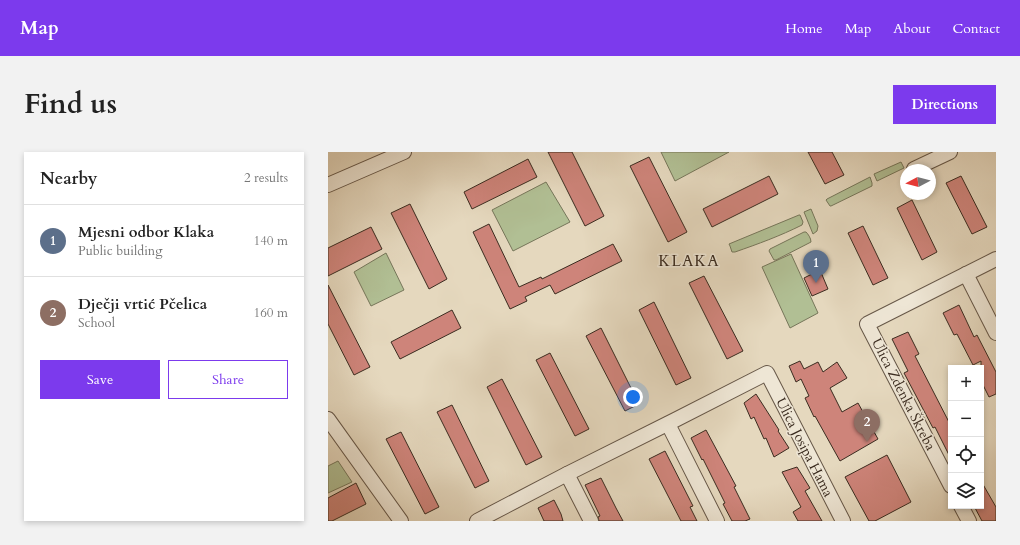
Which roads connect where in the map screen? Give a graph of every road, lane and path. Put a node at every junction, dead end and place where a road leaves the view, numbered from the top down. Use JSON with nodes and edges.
{"nodes":[{"id":1,"x":404,"y":152,"type":"edge"},
{"id":2,"x":950,"y":152,"type":"edge"},
{"id":3,"x":925,"y":164,"type":"edge"},
{"id":4,"x":328,"y":185,"type":"edge"},
{"id":5,"x":996,"y":259,"type":"edge"},
{"id":6,"x":966,"y":274,"type":"junction"},
{"id":7,"x":996,"y":333,"type":"edge"},
{"id":8,"x":328,"y":419,"type":"edge"},
{"id":9,"x":668,"y":424,"type":"junction"},
{"id":10,"x":567,"y":474,"type":"junction"},
{"id":11,"x":948,"y":480,"type":"edge"},
{"id":12,"x":963,"y":509,"type":"edge"},
{"id":13,"x":401,"y":521,"type":"edge"},
{"id":14,"x":477,"y":521,"type":"edge"},
{"id":15,"x":591,"y":521,"type":"edge"},
{"id":16,"x":717,"y":521,"type":"edge"},
{"id":17,"x":843,"y":521,"type":"edge"},
{"id":18,"x":969,"y":521,"type":"edge"}],
"edges":[{"from":1,"to":4,"type":"street"},
{"from":2,"to":3,"type":"street"},
{"from":5,"to":6,"type":"street"},
{"from":6,"to":7,"type":"street"},
{"from":6,"to":11,"type":"street","name":"Ulica Zdenka Škreba"},
{"from":8,"to":13,"type":"street"},
{"from":9,"to":10,"type":"street"},
{"from":9,"to":16,"type":"street"},
{"from":9,"to":17,"type":"street","name":"Ulica Josipa Hama"},
{"from":10,"to":14,"type":"street"},
{"from":10,"to":15,"type":"street"},
{"from":12,"to":18,"type":"street"}]}
